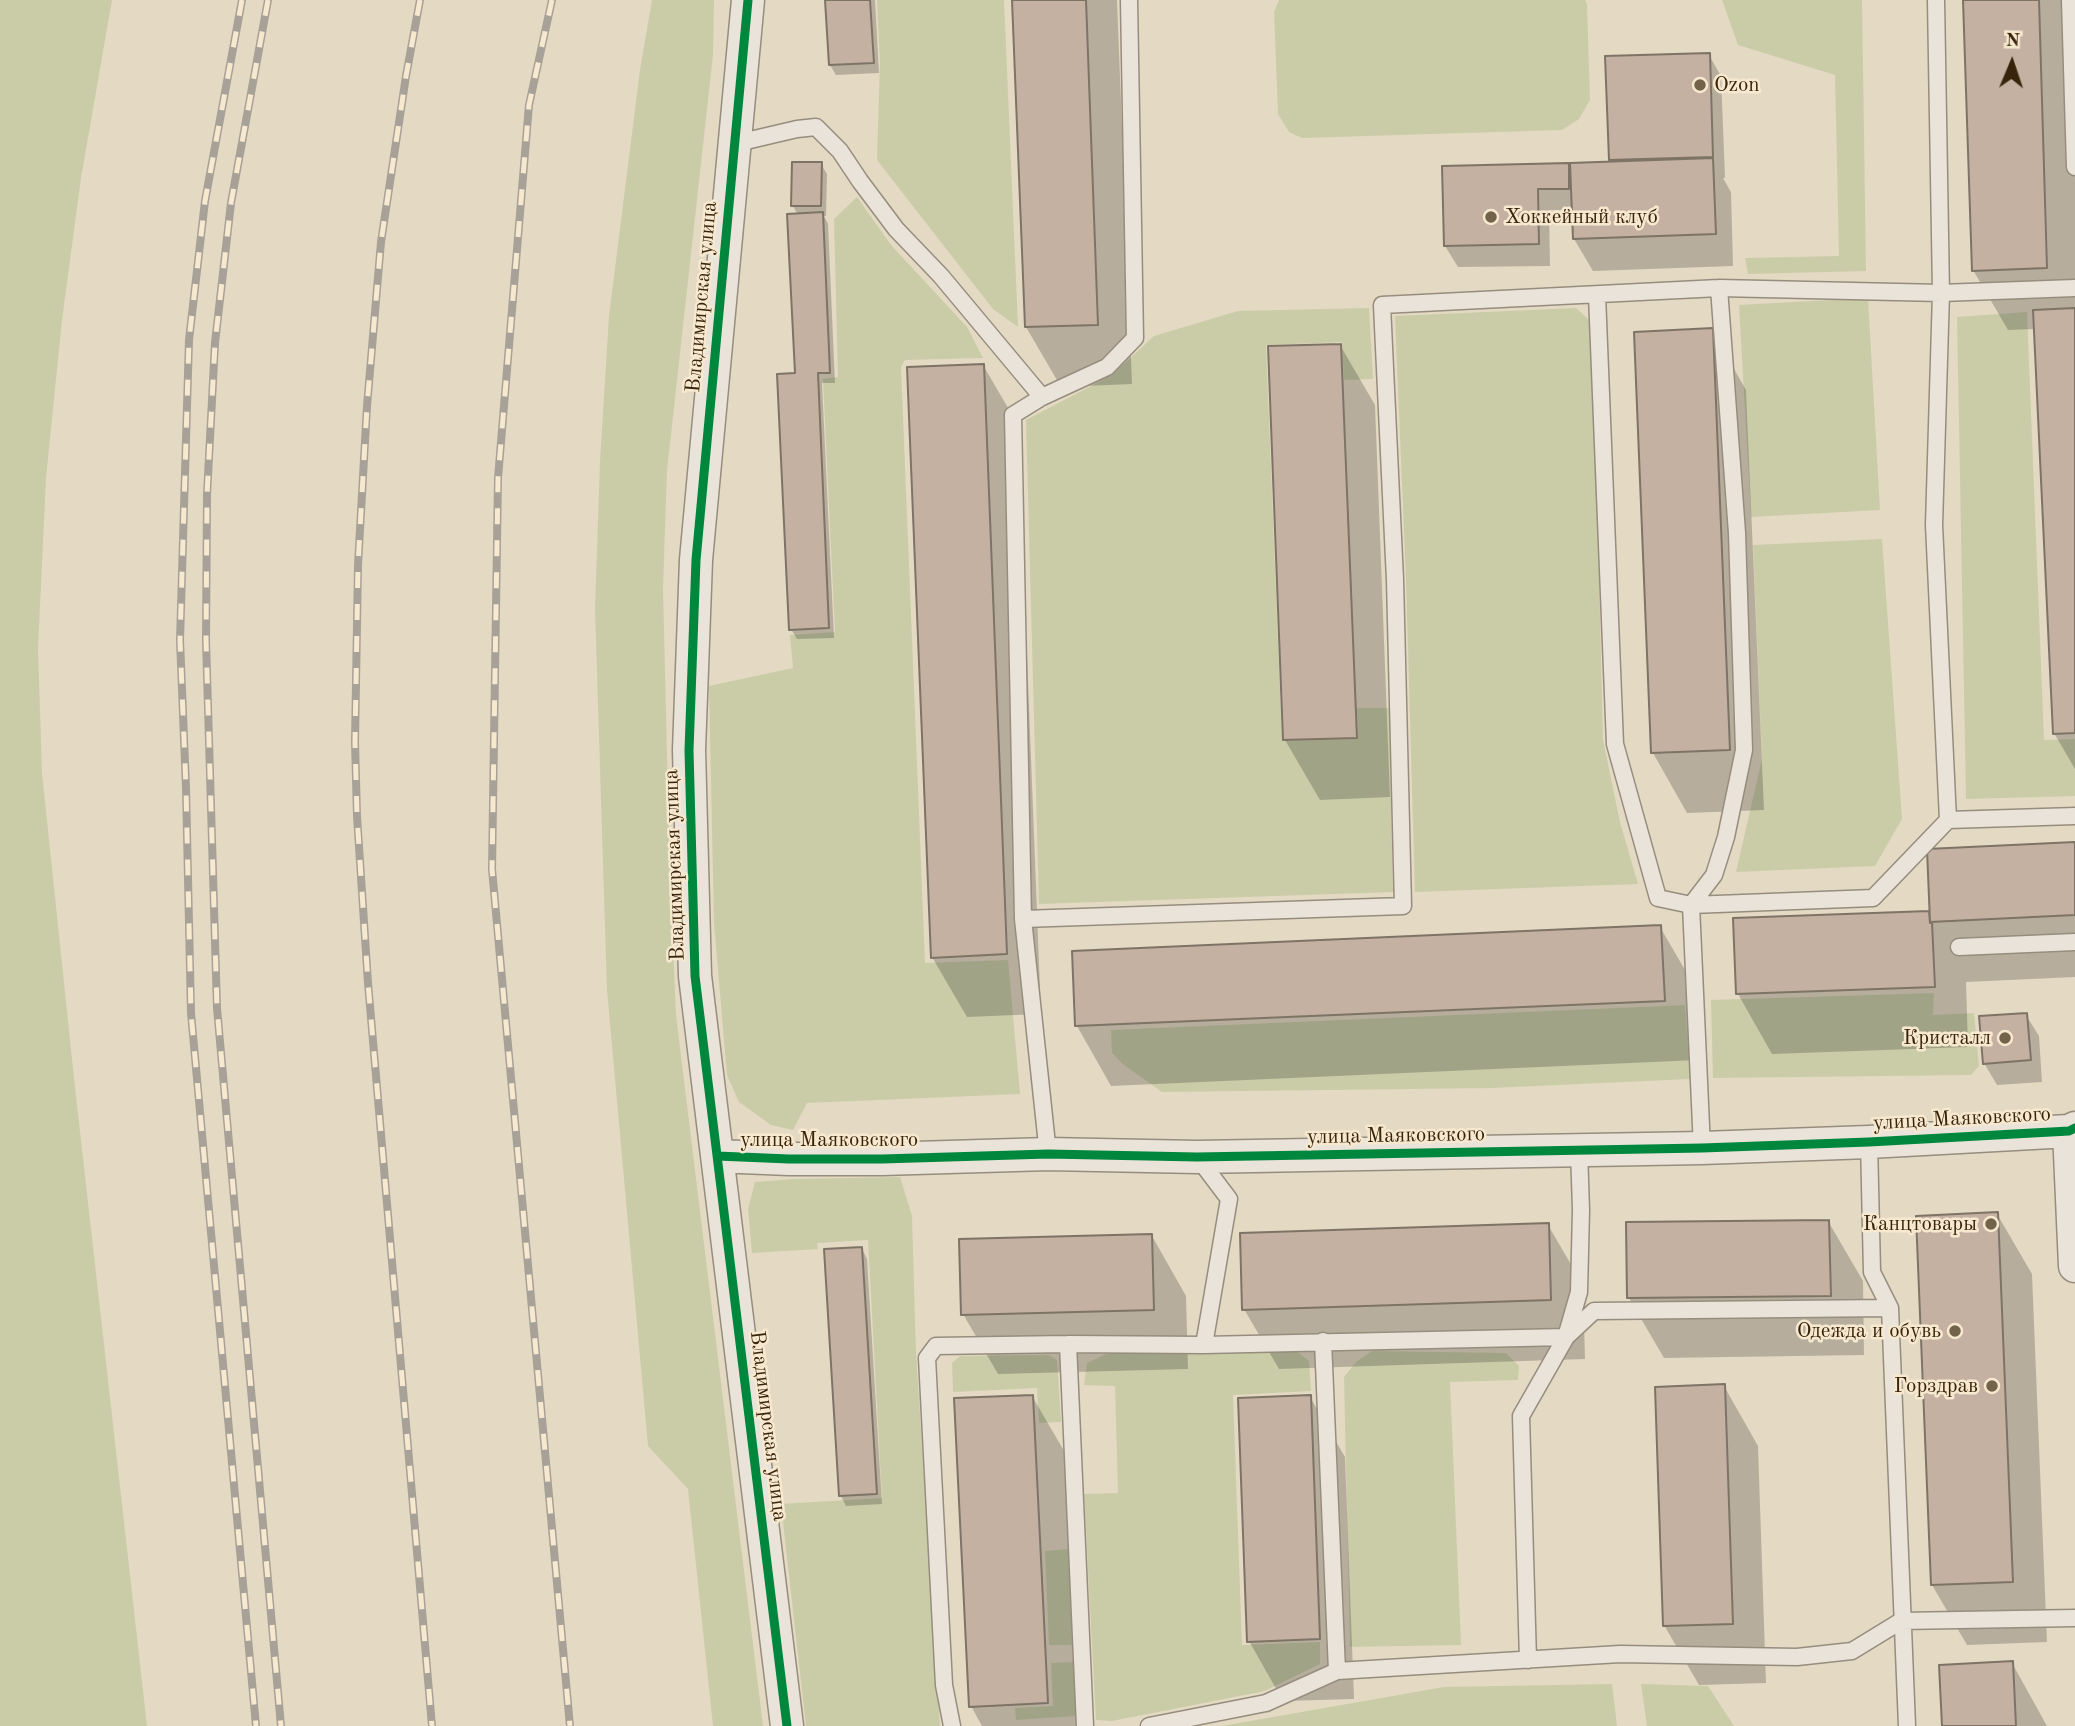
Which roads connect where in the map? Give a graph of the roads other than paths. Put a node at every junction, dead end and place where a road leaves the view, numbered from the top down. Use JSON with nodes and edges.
{"nodes":[{"id":1,"x":748,"y":0,"type":"edge"},
{"id":2,"x":1129,"y":0,"type":"edge"},
{"id":3,"x":1936,"y":0,"type":"edge"},
{"id":4,"x":2070,"y":0,"type":"edge"},
{"id":5,"x":733,"y":144,"type":"junction"},
{"id":6,"x":2075,"y":167,"type":"edge"},
{"id":7,"x":1719,"y":288,"type":"junction"},
{"id":8,"x":2075,"y":288,"type":"edge"},
{"id":9,"x":1941,"y":293,"type":"junction"},
{"id":10,"x":1598,"y":295,"type":"junction"},
{"id":11,"x":1042,"y":397,"type":"junction"},
{"id":12,"x":2075,"y":816,"type":"edge"},
{"id":13,"x":1948,"y":820,"type":"junction"},
{"id":14,"x":1691,"y":905,"type":"junction"},
{"id":15,"x":1023,"y":919,"type":"junction"},
{"id":16,"x":2075,"y":942,"type":"edge"},
{"id":17,"x":1959,"y":947,"type":"dead end"},
{"id":18,"x":2072,"y":1129,"type":"edge"},
{"id":19,"x":1869,"y":1142,"type":"junction"},
{"id":20,"x":1702,"y":1148,"type":"junction"},
{"id":21,"x":1579,"y":1150,"type":"junction"},
{"id":22,"x":1048,"y":1154,"type":"junction"},
{"id":23,"x":717,"y":1156,"type":"junction"},
{"id":24,"x":1197,"y":1157,"type":"junction"},
{"id":25,"x":2075,"y":1266,"type":"edge"},
{"id":26,"x":1890,"y":1308,"type":"junction"},
{"id":27,"x":1566,"y":1336,"type":"junction"},
{"id":28,"x":1323,"y":1341,"type":"junction"},
{"id":29,"x":1068,"y":1344,"type":"junction"},
{"id":30,"x":1204,"y":1345,"type":"junction"},
{"id":31,"x":2075,"y":1618,"type":"edge"},
{"id":32,"x":1901,"y":1621,"type":"junction"},
{"id":33,"x":1528,"y":1660,"type":"junction"},
{"id":34,"x":1337,"y":1671,"type":"junction"},
{"id":35,"x":787,"y":1726,"type":"edge"},
{"id":36,"x":952,"y":1726,"type":"edge"},
{"id":37,"x":1085,"y":1726,"type":"edge"},
{"id":38,"x":1149,"y":1726,"type":"edge"},
{"id":39,"x":1907,"y":1726,"type":"edge"}],
"edges":[{"from":1,"to":5,"type":"street","name":"Владимирская улица"},
{"from":2,"to":11,"type":"lane"},
{"from":3,"to":9,"type":"lane"},
{"from":4,"to":6,"type":"lane"},
{"from":5,"to":11,"type":"lane"},
{"from":5,"to":23,"type":"street","name":"Владимирская улица"},
{"from":7,"to":9,"type":"lane"},
{"from":7,"to":10,"type":"lane"},
{"from":7,"to":14,"type":"lane"},
{"from":8,"to":9,"type":"lane"},
{"from":9,"to":13,"type":"lane"},
{"from":10,"to":14,"type":"lane"},
{"from":10,"to":15,"type":"lane"},
{"from":11,"to":15,"type":"lane"},
{"from":12,"to":13,"type":"lane"},
{"from":13,"to":14,"type":"lane"},
{"from":14,"to":20,"type":"lane"},
{"from":15,"to":22,"type":"lane"},
{"from":16,"to":17,"type":"lane"},
{"from":18,"to":19,"type":"street","name":"улица Маяковского"},
{"from":18,"to":25,"type":"street"},
{"from":19,"to":20,"type":"street","name":"улица Маяковского"},
{"from":19,"to":26,"type":"lane"},
{"from":20,"to":21,"type":"street","name":"улица Маяковского"},
{"from":21,"to":24,"type":"street","name":"улица Маяковского"},
{"from":21,"to":27,"type":"lane"},
{"from":22,"to":23,"type":"street","name":"улица Маяковского"},
{"from":22,"to":24,"type":"street","name":"улица Маяковского"},
{"from":23,"to":35,"type":"street","name":"Владимирская улица"},
{"from":24,"to":30,"type":"lane"},
{"from":26,"to":27,"type":"lane"},
{"from":26,"to":32,"type":"lane"},
{"from":27,"to":28,"type":"lane"},
{"from":27,"to":33,"type":"lane"},
{"from":28,"to":30,"type":"lane"},
{"from":28,"to":34,"type":"lane"},
{"from":29,"to":30,"type":"lane"},
{"from":29,"to":36,"type":"lane"},
{"from":29,"to":37,"type":"lane"},
{"from":31,"to":32,"type":"lane"},
{"from":32,"to":33,"type":"lane"},
{"from":32,"to":39,"type":"lane"},
{"from":33,"to":34,"type":"lane"},
{"from":34,"to":38,"type":"lane"}]}
